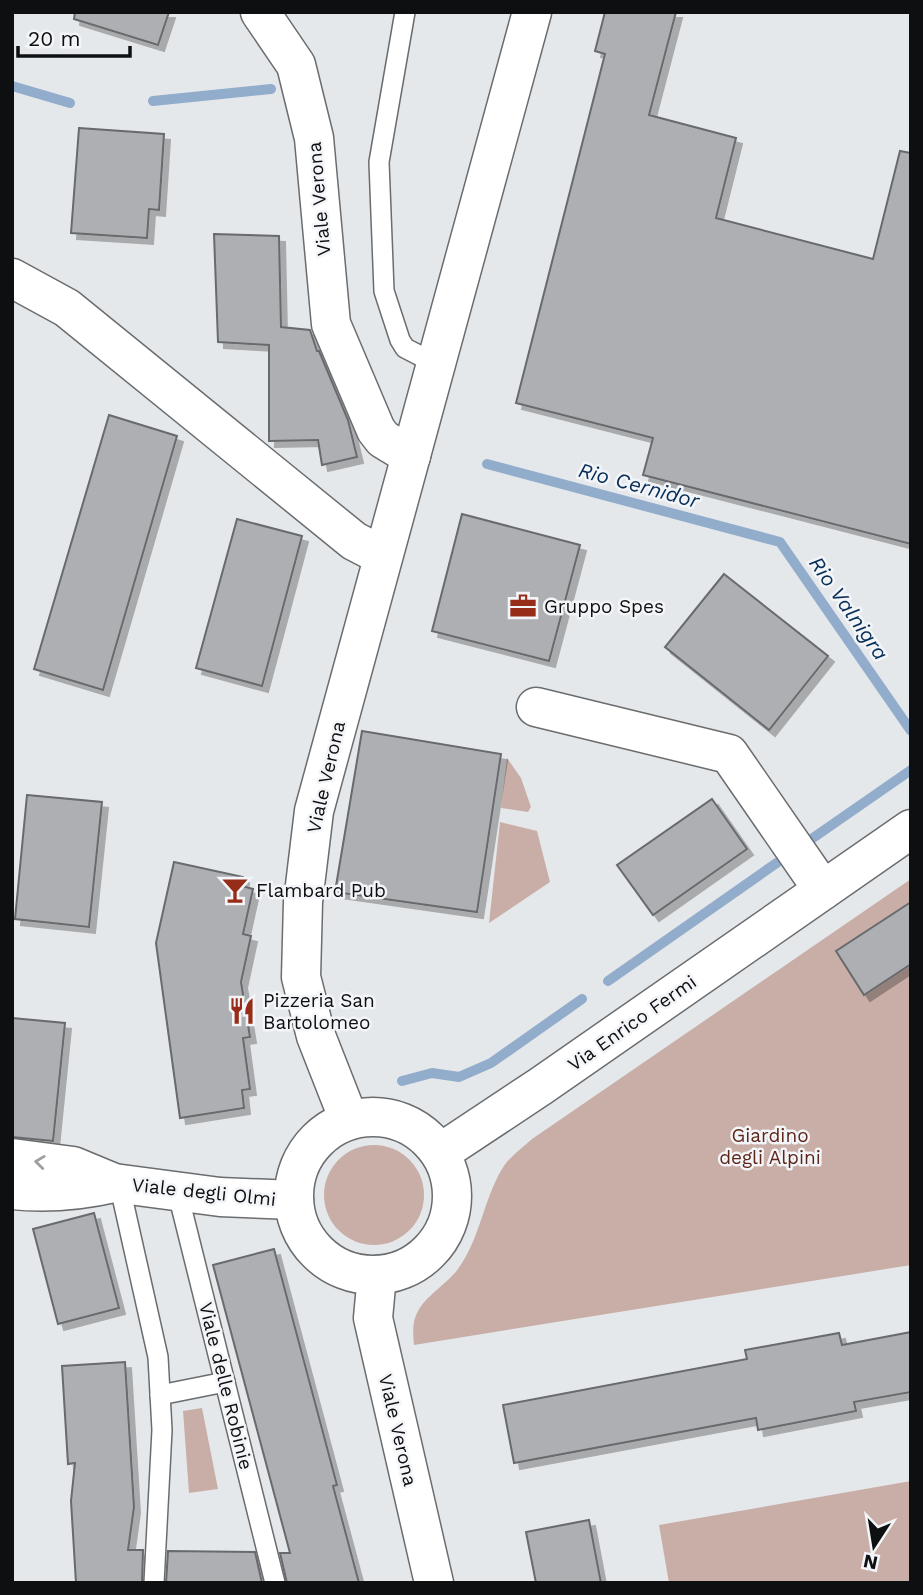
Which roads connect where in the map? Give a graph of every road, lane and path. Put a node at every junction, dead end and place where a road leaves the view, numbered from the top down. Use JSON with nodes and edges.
{"nodes":[{"id":1,"x":260,"y":12,"type":"edge"},
{"id":2,"x":405,"y":12,"type":"edge"},
{"id":3,"x":532,"y":12,"type":"edge"},
{"id":4,"x":12,"y":278,"type":"edge"},
{"id":5,"x":436,"y":364,"type":"junction"},
{"id":6,"x":411,"y":456,"type":"junction"},
{"id":7,"x":383,"y":556,"type":"junction"},
{"id":8,"x":536,"y":707,"type":"dead end"},
{"id":9,"x":911,"y":829,"type":"edge"},
{"id":10,"x":823,"y":890,"type":"junction"},
{"id":11,"x":349,"y":1121,"type":"junction"},
{"id":12,"x":440,"y":1153,"type":"junction"},
{"id":13,"x":12,"y":1158,"type":"edge"},
{"id":14,"x":116,"y":1183,"type":"junction"},
{"id":15,"x":12,"y":1190,"type":"edge"},
{"id":16,"x":177,"y":1190,"type":"junction"},
{"id":17,"x":294,"y":1200,"type":"junction"},
{"id":18,"x":377,"y":1276,"type":"junction"},
{"id":19,"x":225,"y":1382,"type":"junction"},
{"id":20,"x":160,"y":1395,"type":"junction"},
{"id":21,"x":154,"y":1583,"type":"edge"},
{"id":22,"x":275,"y":1583,"type":"edge"},
{"id":23,"x":434,"y":1583,"type":"edge"}],
"edges":[{"from":1,"to":6,"type":"street","name":"Viale Verona"},
{"from":2,"to":5,"type":"lane"},
{"from":3,"to":5,"type":"street","name":"Viale Verona"},
{"from":4,"to":7,"type":"street"},
{"from":5,"to":6,"type":"street","name":"Viale Verona"},
{"from":6,"to":7,"type":"street","name":"Viale Verona"},
{"from":7,"to":11,"type":"street","name":"Viale Verona"},
{"from":8,"to":10,"type":"street"},
{"from":9,"to":10,"type":"street","name":"Via Enrico Fermi"},
{"from":10,"to":12,"type":"street","name":"Via Enrico Fermi"},
{"from":11,"to":12,"type":"street"},
{"from":11,"to":17,"type":"street"},
{"from":12,"to":18,"type":"street"},
{"from":14,"to":13,"type":"street","name":"Viale degli Olmi","one_way":true},
{"from":14,"to":15,"type":"street","name":"Viale degli Olmi"},
{"from":14,"to":16,"type":"street","name":"Viale degli Olmi"},
{"from":14,"to":20,"type":"lane"},
{"from":16,"to":17,"type":"street","name":"Viale degli Olmi"},
{"from":16,"to":19,"type":"lane","name":"Viale delle Robinie"},
{"from":17,"to":18,"type":"street"},
{"from":18,"to":23,"type":"street","name":"Viale Verona"},
{"from":19,"to":20,"type":"lane"},
{"from":19,"to":22,"type":"lane","name":"Viale delle Robinie"},
{"from":20,"to":21,"type":"lane"}]}
